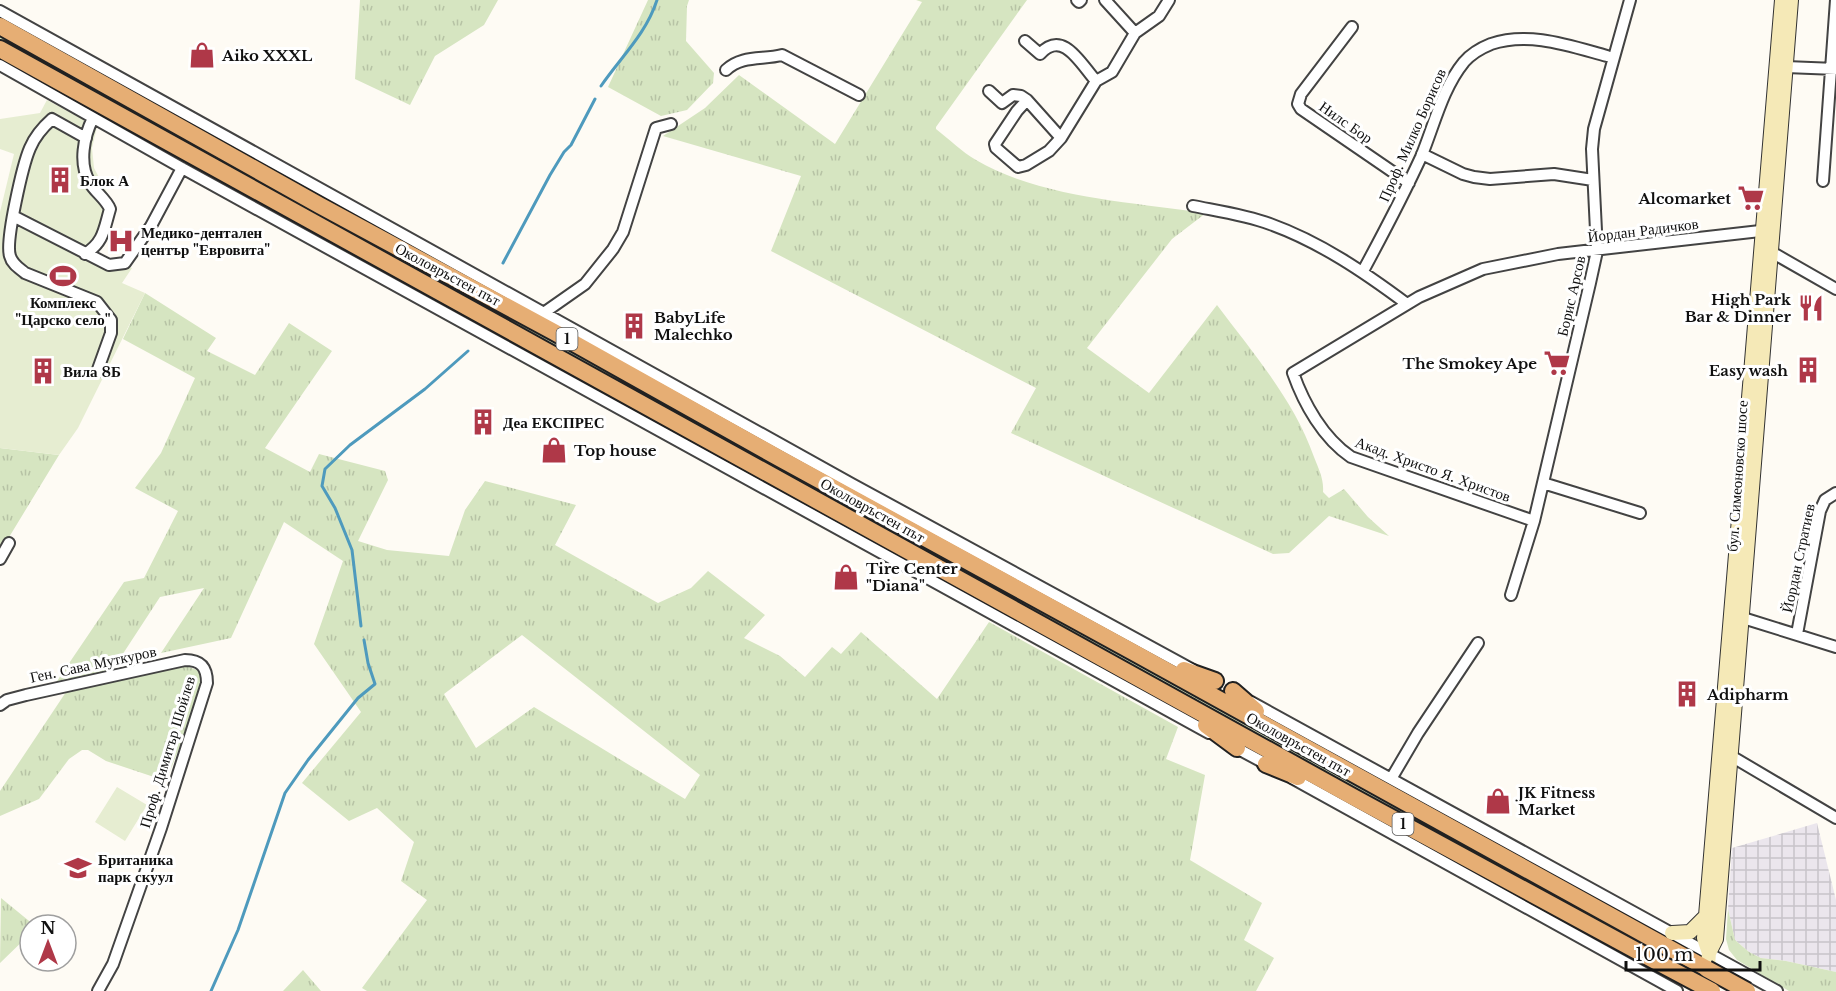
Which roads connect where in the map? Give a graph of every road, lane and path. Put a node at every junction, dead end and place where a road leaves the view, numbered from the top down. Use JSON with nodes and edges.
{"nodes":[{"id":1,"x":1105,"y":0,"type":"edge"},
{"id":2,"x":1168,"y":0,"type":"edge"},
{"id":3,"x":1630,"y":0,"type":"edge"},
{"id":4,"x":1782,"y":0,"type":"edge"},
{"id":5,"x":1791,"y":0,"type":"edge"},
{"id":6,"x":1836,"y":0,"type":"edge"},
{"id":7,"x":0,"y":10,"type":"edge"},
{"id":8,"x":0,"y":26,"type":"edge"},
{"id":9,"x":1352,"y":27,"type":"dead end"},
{"id":10,"x":1135,"y":33,"type":"junction"},
{"id":11,"x":1025,"y":41,"type":"dead end"},
{"id":12,"x":0,"y":53,"type":"edge"},
{"id":13,"x":1607,"y":56,"type":"dead end"},
{"id":14,"x":1786,"y":67,"type":"junction"},
{"id":15,"x":1833,"y":69,"type":"edge"},
{"id":16,"x":726,"y":70,"type":"dead end"},
{"id":17,"x":1096,"y":81,"type":"junction"},
{"id":18,"x":989,"y":91,"type":"dead end"},
{"id":19,"x":859,"y":95,"type":"dead end"},
{"id":20,"x":1027,"y":100,"type":"junction"},
{"id":21,"x":93,"y":118,"type":"junction"},
{"id":22,"x":671,"y":124,"type":"dead end"},
{"id":23,"x":86,"y":138,"type":"junction"},
{"id":24,"x":1061,"y":138,"type":"junction"},
{"id":25,"x":1422,"y":154,"type":"junction"},
{"id":26,"x":182,"y":168,"type":"junction"},
{"id":27,"x":1593,"y":180,"type":"junction"},
{"id":28,"x":1823,"y":181,"type":"dead end"},
{"id":29,"x":1409,"y":183,"type":"junction"},
{"id":30,"x":1193,"y":206,"type":"dead end"},
{"id":31,"x":13,"y":216,"type":"junction"},
{"id":32,"x":1767,"y":230,"type":"junction"},
{"id":33,"x":1765,"y":249,"type":"junction"},
{"id":34,"x":1597,"y":250,"type":"junction"},
{"id":35,"x":85,"y":254,"type":"junction"},
{"id":36,"x":4,"y":255,"type":"edge"},
{"id":37,"x":1363,"y":272,"type":"junction"},
{"id":38,"x":1836,"y":288,"type":"edge"},
{"id":39,"x":1407,"y":304,"type":"junction"},
{"id":40,"x":545,"y":312,"type":"junction"},
{"id":41,"x":97,"y":372,"type":"dead end"},
{"id":42,"x":1293,"y":373,"type":"joint"},
{"id":43,"x":1543,"y":483,"type":"junction"},
{"id":44,"x":1836,"y":493,"type":"edge"},
{"id":45,"x":1640,"y":513,"type":"dead end"},
{"id":46,"x":1534,"y":521,"type":"junction"},
{"id":47,"x":9,"y":543,"type":"dead end"},
{"id":48,"x":0,"y":560,"type":"edge"},
{"id":49,"x":1510,"y":595,"type":"dead end"},
{"id":50,"x":1743,"y":618,"type":"junction"},
{"id":51,"x":1797,"y":634,"type":"junction"},
{"id":52,"x":1479,"y":643,"type":"dead end"},
{"id":53,"x":1836,"y":646,"type":"edge"},
{"id":54,"x":1135,"y":652,"type":"junction"},
{"id":55,"x":195,"y":660,"type":"joint"},
{"id":56,"x":1215,"y":681,"type":"junction"},
{"id":57,"x":1147,"y":682,"type":"junction"},
{"id":58,"x":1233,"y":691,"type":"junction"},
{"id":59,"x":2,"y":699,"type":"edge"},
{"id":60,"x":1286,"y":736,"type":"junction"},
{"id":61,"x":1237,"y":748,"type":"junction"},
{"id":62,"x":1731,"y":756,"type":"junction"},
{"id":63,"x":1266,"y":764,"type":"junction"},
{"id":64,"x":1391,"y":779,"type":"junction"},
{"id":65,"x":1354,"y":798,"type":"junction"},
{"id":66,"x":1836,"y":818,"type":"edge"},
{"id":67,"x":1706,"y":916,"type":"junction"},
{"id":68,"x":1669,"y":939,"type":"junction"},
{"id":69,"x":1709,"y":953,"type":"junction"},
{"id":70,"x":98,"y":991,"type":"edge"},
{"id":71,"x":1677,"y":991,"type":"edge"},
{"id":72,"x":1706,"y":991,"type":"edge"},
{"id":73,"x":1712,"y":991,"type":"edge"},
{"id":74,"x":1747,"y":991,"type":"edge"},
{"id":75,"x":1777,"y":991,"type":"edge"}],
"edges":[{"from":1,"to":10,"type":"street"},
{"from":2,"to":10,"type":"street"},
{"from":3,"to":27,"type":"street","name":"Борис Арсов"},
{"from":4,"to":32,"type":"main road","name":"бул. Симеоновско шосе"},
{"from":5,"to":14,"type":"main road","name":"бул. Симеоновско шосе"},
{"from":6,"to":15,"type":"street"},
{"from":7,"to":40,"type":"street","name":"Околовръстен път"},
{"from":8,"to":54,"type":"highway","name":"Околовръстен път","number":"1"},
{"from":9,"to":29,"type":"street","name":"Нилс Бор"},
{"from":10,"to":17,"type":"street"},
{"from":11,"to":17,"type":"street"},
{"from":12,"to":21,"type":"street","name":"Околовръстен път"},
{"from":12,"to":57,"type":"highway","name":"Околовръстен път","number":"1"},
{"from":13,"to":25,"type":"street","name":"Проф. Милко Борисов"},
{"from":14,"to":15,"type":"street"},
{"from":14,"to":32,"type":"main road","name":"бул. Симеоновско шосе"},
{"from":15,"to":28,"type":"street"},
{"from":16,"to":19,"type":"street"},
{"from":17,"to":24,"type":"street"},
{"from":18,"to":20,"type":"street"},
{"from":20,"to":24,"type":"street"},
{"from":20,"to":24,"type":"street"},
{"from":21,"to":23,"type":"street"},
{"from":21,"to":26,"type":"street","name":"Околовръстен път"},
{"from":22,"to":40,"type":"street"},
{"from":23,"to":31,"type":"street"},
{"from":23,"to":35,"type":"street"},
{"from":25,"to":27,"type":"street"},
{"from":25,"to":29,"type":"street","name":"Проф. Милко Борисов"},
{"from":26,"to":35,"type":"street"},
{"from":26,"to":61,"type":"street","name":"Околовръстен път"},
{"from":27,"to":34,"type":"street","name":"Борис Арсов"},
{"from":29,"to":37,"type":"street","name":"Проф. Милко Борисов"},
{"from":30,"to":37,"type":"street"},
{"from":31,"to":35,"type":"street"},
{"from":31,"to":36,"type":"street"},
{"from":32,"to":33,"type":"main road","name":"бул. Симеоновско шосе"},
{"from":32,"to":34,"type":"street","name":"Йордан Радичков"},
{"from":33,"to":38,"type":"street"},
{"from":33,"to":50,"type":"main road","name":"бул. Симеоновско шосе"},
{"from":33,"to":67,"type":"main road","name":"бул. Симеоновско шосе"},
{"from":34,"to":39,"type":"street","name":"Йордан Радичков"},
{"from":34,"to":43,"type":"street","name":"Борис Арсов"},
{"from":36,"to":41,"type":"street"},
{"from":37,"to":39,"type":"street"},
{"from":39,"to":42,"type":"street","name":"Йордан Радичков"},
{"from":40,"to":56,"type":"street","name":"Околовръстен път"},
{"from":42,"to":46,"type":"street","name":"Акад. Христо Я. Христов"},
{"from":43,"to":45,"type":"street"},
{"from":43,"to":46,"type":"street","name":"Борис Арсов"},
{"from":44,"to":51,"type":"street","name":"Йордан Стратиев"},
{"from":46,"to":49,"type":"street","name":"Борис Арсов"},
{"from":47,"to":48,"type":"street"},
{"from":50,"to":51,"type":"street"},
{"from":50,"to":62,"type":"main road","name":"бул. Симеоновско шосе"},
{"from":51,"to":53,"type":"street"},
{"from":52,"to":64,"type":"street"},
{"from":54,"to":56,"type":"highway"},
{"from":54,"to":60,"type":"highway","name":"Околовръстен път","number":"1"},
{"from":55,"to":59,"type":"street","name":"Ген. Сава Муткуров"},
{"from":55,"to":70,"type":"street","name":"Проф. Димитър Шойлев"},
{"from":56,"to":58,"type":"street","name":"Околовръстен път"},
{"from":57,"to":61,"type":"highway"},
{"from":57,"to":65,"type":"highway","name":"Околовръстен път","number":"1"},
{"from":58,"to":60,"type":"highway"},
{"from":58,"to":64,"type":"street","name":"Околовръстен път"},
{"from":60,"to":68,"type":"highway","name":"Околовръстен път","number":"1"},
{"from":61,"to":63,"type":"street","name":"Околовръстен път"},
{"from":62,"to":66,"type":"street"},
{"from":62,"to":69,"type":"main road","name":"бул. Симеоновско шосе"},
{"from":63,"to":65,"type":"highway"},
{"from":63,"to":71,"type":"street","name":"Околовръстен път"},
{"from":64,"to":68,"type":"street","name":"Околовръстен път"},
{"from":65,"to":73,"type":"highway","name":"Околовръстен път","number":"1","bridge":true},
{"from":67,"to":68,"type":"main road"},
{"from":67,"to":69,"type":"main road","name":"бул. Симеоновско шосе"},
{"from":68,"to":69,"type":"street","name":"Околовръстен път"},
{"from":68,"to":74,"type":"highway","name":"Околовръстен път","number":"1","bridge":true},
{"from":69,"to":72,"type":"main road","name":"бул. Симеоновско шосе"},
{"from":69,"to":75,"type":"street","name":"Околовръстен път"}]}
